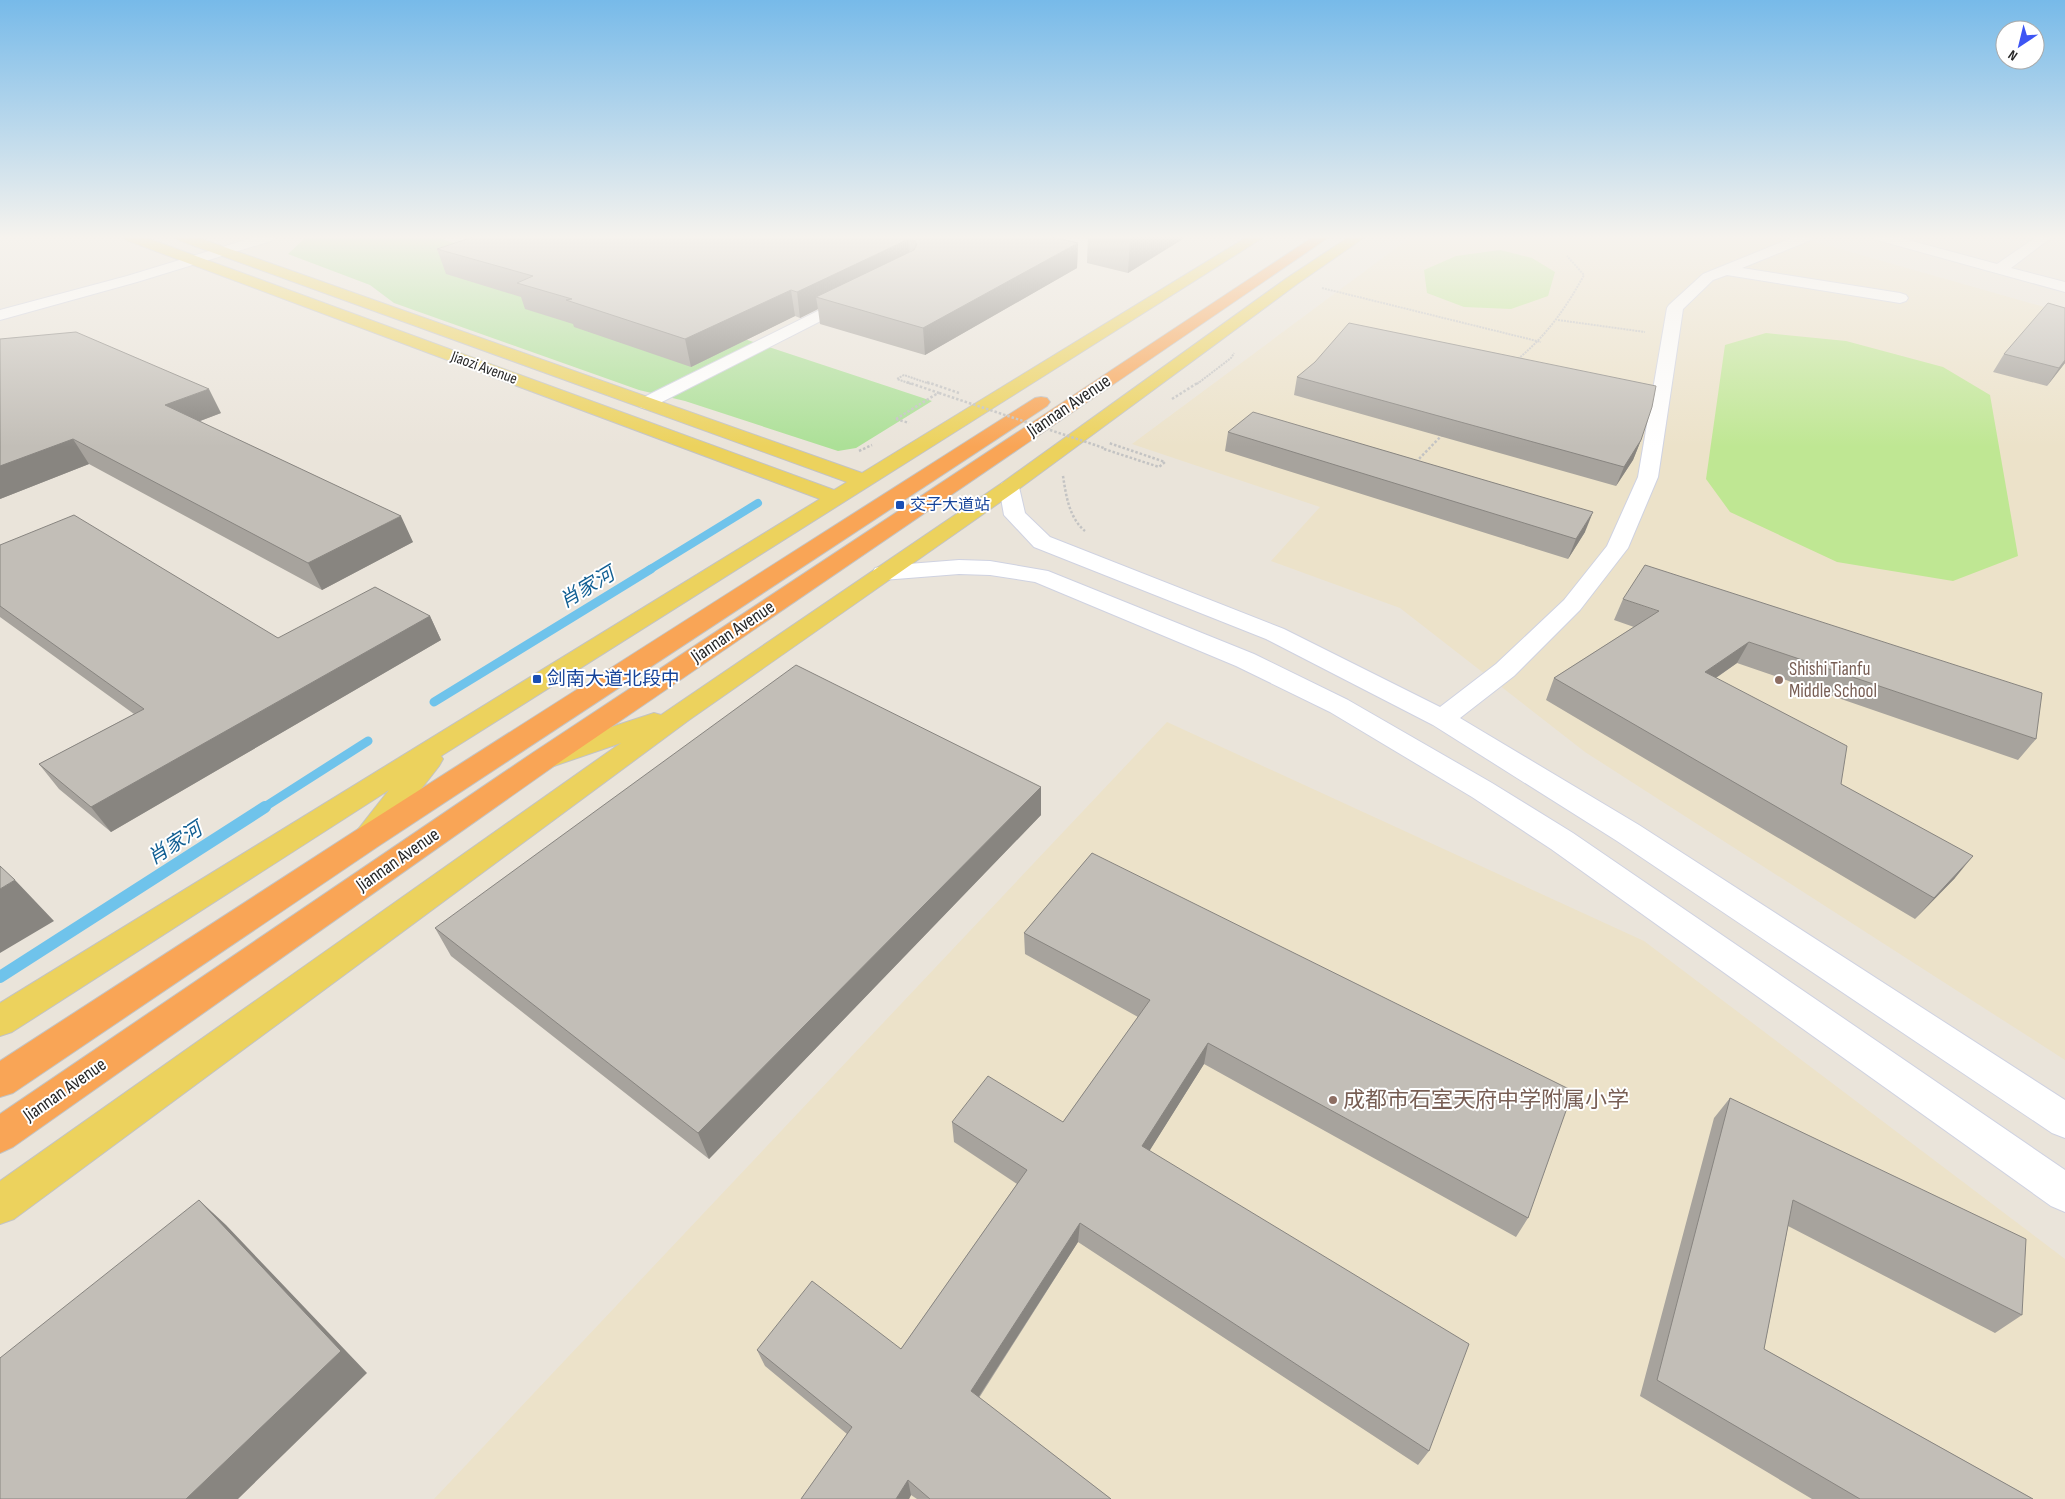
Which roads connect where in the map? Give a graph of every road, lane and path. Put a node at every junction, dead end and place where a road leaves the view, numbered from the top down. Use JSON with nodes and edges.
{"nodes":[{"id":1,"x":28,"y":307,"type":"edge"},
{"id":2,"x":320,"y":307,"type":"edge"},
{"id":3,"x":379,"y":307,"type":"edge"},
{"id":4,"x":836,"y":307,"type":"edge"},
{"id":5,"x":1144,"y":307,"type":"edge"},
{"id":6,"x":1188,"y":307,"type":"edge"},
{"id":7,"x":1218,"y":307,"type":"edge"},
{"id":8,"x":1256,"y":307,"type":"edge"},
{"id":9,"x":1399,"y":307,"type":"edge"},
{"id":10,"x":1566,"y":307,"type":"edge"},
{"id":11,"x":1676,"y":307,"type":"edge"},
{"id":12,"x":0,"y":315,"type":"edge"},
{"id":13,"x":1558,"y":320,"type":"junction"},
{"id":14,"x":1671,"y":336,"type":"junction"},
{"id":15,"x":1541,"y":342,"type":"junction"},
{"id":16,"x":1236,"y":350,"type":"dead end"},
{"id":17,"x":1514,"y":363,"type":"edge"},
{"id":18,"x":939,"y":393,"type":"junction"},
{"id":19,"x":959,"y":393,"type":"dead end"},
{"id":20,"x":1170,"y":400,"type":"dead end"},
{"id":21,"x":646,"y":403,"type":"junction"},
{"id":22,"x":909,"y":423,"type":"dead end"},
{"id":23,"x":1446,"y":430,"type":"edge"},
{"id":24,"x":1114,"y":436,"type":"dead end"},
{"id":25,"x":1107,"y":442,"type":"junction"},
{"id":26,"x":1099,"y":448,"type":"dead end"},
{"id":27,"x":1414,"y":463,"type":"edge"},
{"id":28,"x":1062,"y":475,"type":"dead end"},
{"id":29,"x":864,"y":481,"type":"junction"},
{"id":30,"x":1009,"y":487,"type":"junction"},
{"id":31,"x":837,"y":498,"type":"junction"},
{"id":32,"x":1088,"y":532,"type":"dead end"},
{"id":33,"x":883,"y":573,"type":"junction"},
{"id":34,"x":680,"y":714,"type":"junction"},
{"id":35,"x":1442,"y":720,"type":"junction"},
{"id":36,"x":443,"y":742,"type":"junction"},
{"id":37,"x":544,"y":759,"type":"junction"},
{"id":38,"x":366,"y":839,"type":"junction"},
{"id":39,"x":0,"y":1020,"type":"edge"},
{"id":40,"x":0,"y":1081,"type":"edge"},
{"id":41,"x":2065,"y":1121,"type":"edge"},
{"id":42,"x":0,"y":1135,"type":"edge"},
{"id":43,"x":2065,"y":1193,"type":"edge"},
{"id":44,"x":0,"y":1206,"type":"edge"}],
"edges":[{"from":1,"to":12,"type":"street"},
{"from":2,"to":31,"type":"main road","name":"Jiaozi Avenue"},
{"from":3,"to":21,"type":"main road","name":"Jiaozi Avenue"},
{"from":4,"to":21,"type":"street"},
{"from":5,"to":29,"type":"main road"},
{"from":6,"to":38,"type":"highway","name":"Jiannan Avenue"},
{"from":7,"to":37,"type":"highway","name":"Jiannan Avenue"},
{"from":8,"to":30,"type":"main road"},
{"from":9,"to":15,"type":"path"},
{"from":10,"to":13,"type":"path"},
{"from":11,"to":14,"type":"street"},
{"from":13,"to":14,"type":"path"},
{"from":13,"to":15,"type":"path"},
{"from":14,"to":35,"type":"street"},
{"from":15,"to":17,"type":"path"},
{"from":16,"to":20,"type":"path"},
{"from":18,"to":19,"type":"path"},
{"from":18,"to":22,"type":"path"},
{"from":18,"to":25,"type":"path","bridge":true},
{"from":21,"to":29,"type":"main road","name":"Jiaozi Avenue"},
{"from":23,"to":27,"type":"path"},
{"from":24,"to":25,"type":"path"},
{"from":25,"to":26,"type":"path"},
{"from":28,"to":32,"type":"path"},
{"from":29,"to":31,"type":"main road"},
{"from":30,"to":33,"type":"main road"},
{"from":30,"to":35,"type":"street"},
{"from":31,"to":36,"type":"main road"},
{"from":33,"to":34,"type":"main road"},
{"from":33,"to":43,"type":"street"},
{"from":34,"to":37,"type":"main road"},
{"from":34,"to":44,"type":"main road"},
{"from":35,"to":41,"type":"street"},
{"from":36,"to":38,"type":"main road"},
{"from":36,"to":39,"type":"main road"},
{"from":37,"to":42,"type":"highway","name":"Jiannan Avenue"},
{"from":38,"to":40,"type":"highway","name":"Jiannan Avenue"}]}
